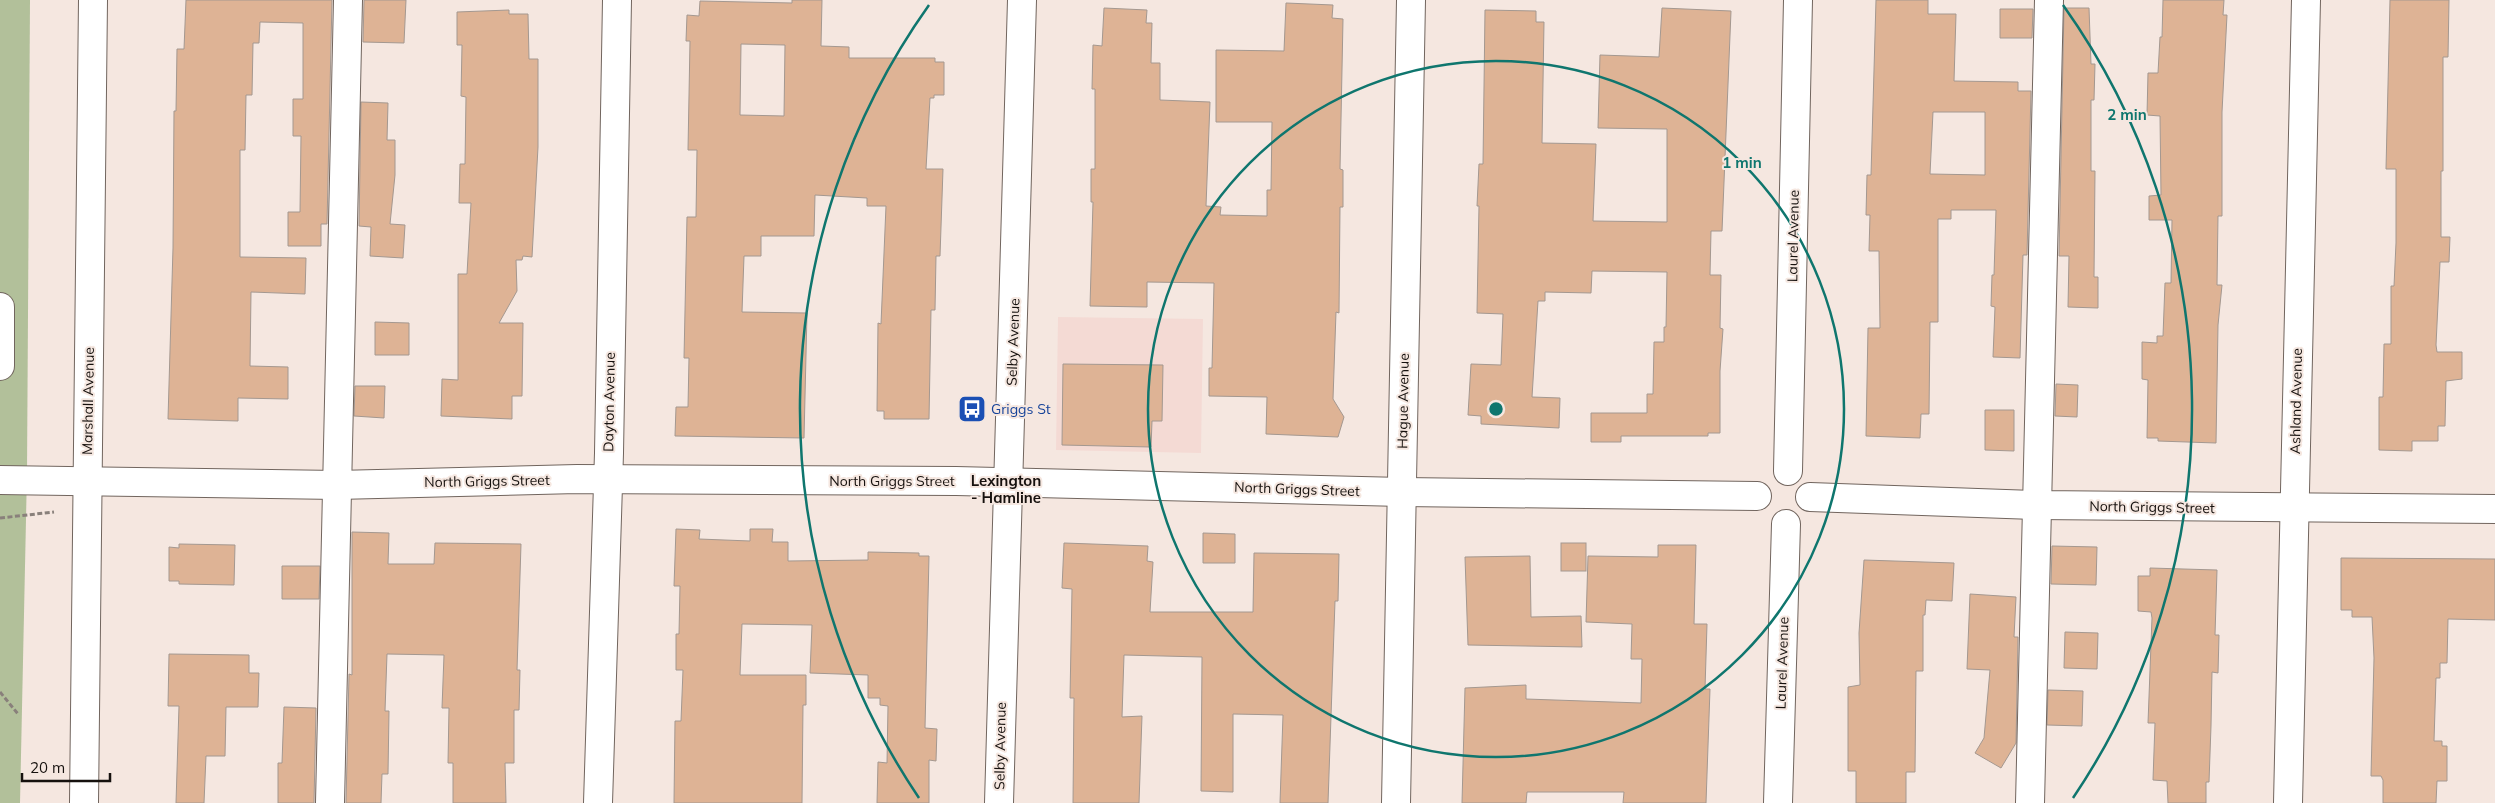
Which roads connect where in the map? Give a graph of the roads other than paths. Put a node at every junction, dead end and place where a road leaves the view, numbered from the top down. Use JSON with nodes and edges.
{"nodes":[{"id":1,"x":93,"y":0,"type":"edge"},
{"id":2,"x":348,"y":0,"type":"edge"},
{"id":3,"x":616,"y":0,"type":"edge"},
{"id":4,"x":1022,"y":0,"type":"edge"},
{"id":5,"x":1411,"y":0,"type":"edge"},
{"id":6,"x":1798,"y":0,"type":"edge"},
{"id":7,"x":2049,"y":0,"type":"edge"},
{"id":8,"x":2306,"y":0,"type":"edge"},
{"id":9,"x":0,"y":307,"type":"edge"},
{"id":10,"x":0,"y":366,"type":"edge"},
{"id":11,"x":1788,"y":471,"type":"junction"},
{"id":12,"x":608,"y":479,"type":"junction"},
{"id":13,"x":0,"y":480,"type":"edge"},
{"id":14,"x":87,"y":482,"type":"junction"},
{"id":15,"x":1010,"y":482,"type":"junction"},
{"id":16,"x":338,"y":485,"type":"junction"},
{"id":17,"x":1402,"y":492,"type":"junction"},
{"id":18,"x":1757,"y":496,"type":"junction"},
{"id":19,"x":1810,"y":497,"type":"junction"},
{"id":20,"x":2038,"y":505,"type":"junction"},
{"id":21,"x":2294,"y":509,"type":"junction"},
{"id":22,"x":2495,"y":509,"type":"edge"},
{"id":23,"x":1786,"y":524,"type":"junction"},
{"id":24,"x":84,"y":803,"type":"edge"},
{"id":25,"x":330,"y":803,"type":"edge"},
{"id":26,"x":598,"y":803,"type":"edge"},
{"id":27,"x":999,"y":803,"type":"edge"},
{"id":28,"x":1396,"y":803,"type":"edge"},
{"id":29,"x":1778,"y":803,"type":"edge"},
{"id":30,"x":2030,"y":803,"type":"edge"},
{"id":31,"x":2288,"y":803,"type":"edge"}],
"edges":[{"from":1,"to":14,"type":"street","name":"Marshall Avenue"},
{"from":2,"to":16,"type":"street"},
{"from":3,"to":12,"type":"street","name":"Dayton Avenue"},
{"from":4,"to":15,"type":"street","name":"Selby Avenue"},
{"from":5,"to":17,"type":"street","name":"Hague Avenue"},
{"from":6,"to":11,"type":"street","name":"Laurel Avenue"},
{"from":7,"to":20,"type":"street"},
{"from":8,"to":21,"type":"street","name":"Ashland Avenue"},
{"from":9,"to":10,"type":"street"},
{"from":11,"to":18,"type":"street"},
{"from":11,"to":19,"type":"street"},
{"from":12,"to":15,"type":"street","name":"North Griggs Street"},
{"from":12,"to":16,"type":"street","name":"North Griggs Street"},
{"from":12,"to":26,"type":"street","name":"Dayton Avenue"},
{"from":13,"to":14,"type":"street","name":"North Griggs Street"},
{"from":14,"to":16,"type":"street","name":"North Griggs Street"},
{"from":14,"to":24,"type":"street","name":"Marshall Avenue"},
{"from":15,"to":17,"type":"street","name":"North Griggs Street"},
{"from":15,"to":27,"type":"street","name":"Selby Avenue"},
{"from":16,"to":25,"type":"street"},
{"from":17,"to":18,"type":"street","name":"North Griggs Street"},
{"from":17,"to":28,"type":"street","name":"Hague Avenue"},
{"from":18,"to":23,"type":"street"},
{"from":19,"to":20,"type":"street","name":"North Griggs Street"},
{"from":19,"to":23,"type":"street"},
{"from":20,"to":21,"type":"street","name":"North Griggs Street"},
{"from":20,"to":30,"type":"street"},
{"from":21,"to":22,"type":"street","name":"North Griggs Street"},
{"from":21,"to":31,"type":"street","name":"Ashland Avenue"},
{"from":23,"to":29,"type":"street","name":"Laurel Avenue"}]}
